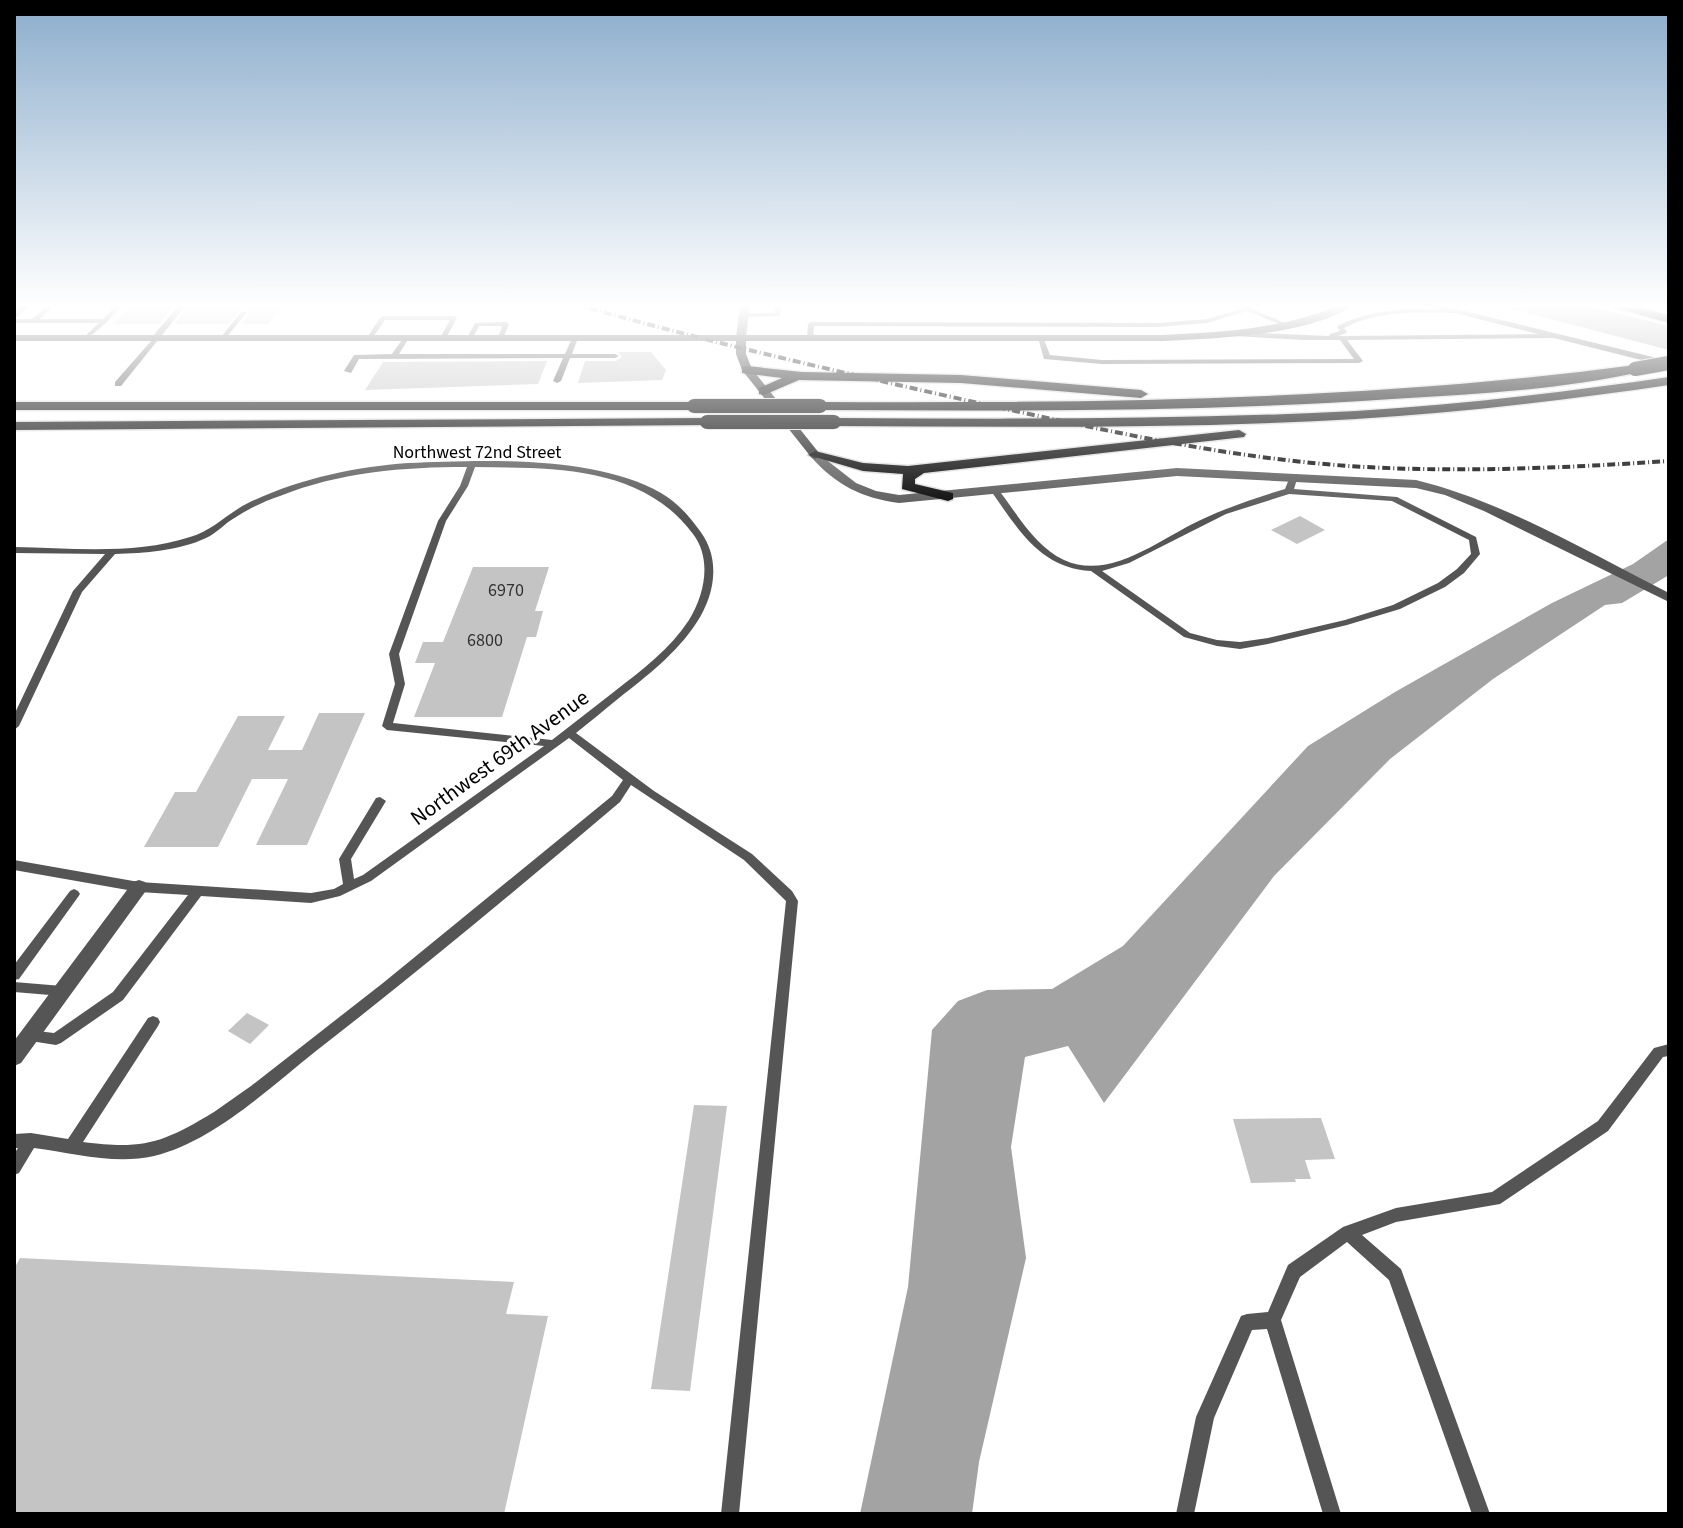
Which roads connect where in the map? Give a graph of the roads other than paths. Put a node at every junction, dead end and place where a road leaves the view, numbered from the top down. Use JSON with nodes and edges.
{"nodes":[{"id":1,"x":125,"y":375,"type":"edge"},
{"id":2,"x":560,"y":375,"type":"edge"},
{"id":3,"x":751,"y":375,"type":"edge"},
{"id":4,"x":796,"y":375,"type":"edge"},
{"id":5,"x":1593,"y":375,"type":"edge"},
{"id":6,"x":802,"y":376,"type":"junction"},
{"id":7,"x":557,"y":381,"type":"dead end"},
{"id":8,"x":1669,"y":381,"type":"edge"},
{"id":9,"x":118,"y":384,"type":"dead end"},
{"id":10,"x":764,"y":391,"type":"junction"},
{"id":11,"x":1284,"y":403,"type":"junction"},
{"id":12,"x":14,"y":406,"type":"edge"},
{"id":13,"x":1349,"y":417,"type":"junction"},
{"id":14,"x":14,"y":426,"type":"edge"},
{"id":15,"x":815,"y":455,"type":"junction"},
{"id":16,"x":472,"y":465,"type":"junction"},
{"id":17,"x":920,"y":469,"type":"junction"},
{"id":18,"x":1294,"y":476,"type":"junction"},
{"id":19,"x":995,"y":491,"type":"junction"},
{"id":20,"x":1289,"y":491,"type":"junction"},
{"id":21,"x":948,"y":496,"type":"junction"},
{"id":22,"x":14,"y":550,"type":"edge"},
{"id":23,"x":114,"y":550,"type":"junction"},
{"id":24,"x":1092,"y":568,"type":"junction"},
{"id":25,"x":1664,"y":595,"type":"edge"},
{"id":26,"x":693,"y":622,"type":"joint"},
{"id":27,"x":14,"y":726,"type":"edge"},
{"id":28,"x":570,"y":734,"type":"junction"},
{"id":29,"x":555,"y":744,"type":"junction"},
{"id":30,"x":630,"y":778,"type":"junction"},
{"id":31,"x":380,"y":801,"type":"dead end"},
{"id":32,"x":14,"y":865,"type":"edge"},
{"id":33,"x":139,"y":887,"type":"junction"},
{"id":34,"x":349,"y":887,"type":"junction"},
{"id":35,"x":198,"y":891,"type":"junction"},
{"id":36,"x":74,"y":894,"type":"dead end"},
{"id":37,"x":14,"y":975,"type":"edge"},
{"id":38,"x":14,"y":987,"type":"edge"},
{"id":39,"x":62,"y":991,"type":"junction"},
{"id":40,"x":153,"y":1022,"type":"dead end"},
{"id":41,"x":29,"y":1036,"type":"junction"},
{"id":42,"x":1669,"y":1050,"type":"edge"},
{"id":43,"x":14,"y":1057,"type":"edge"},
{"id":44,"x":31,"y":1140,"type":"junction"},
{"id":45,"x":14,"y":1141,"type":"edge"},
{"id":46,"x":73,"y":1145,"type":"junction"},
{"id":47,"x":14,"y":1168,"type":"edge"},
{"id":48,"x":1348,"y":1232,"type":"junction"},
{"id":49,"x":1273,"y":1320,"type":"junction"},
{"id":50,"x":730,"y":1514,"type":"edge"},
{"id":51,"x":1185,"y":1514,"type":"edge"},
{"id":52,"x":1332,"y":1514,"type":"edge"},
{"id":53,"x":1481,"y":1514,"type":"edge"}],
"edges":[{"from":1,"to":9,"type":"lane"},
{"from":2,"to":7,"type":"lane"},
{"from":3,"to":10,"type":"main road"},
{"from":4,"to":6,"type":"main road"},
{"from":5,"to":11,"type":"main road","bridge":true},
{"from":6,"to":10,"type":"main road"},
{"from":6,"to":11,"type":"main road"},
{"from":8,"to":13,"type":"main road"},
{"from":10,"to":15,"type":"main road"},
{"from":11,"to":12,"type":"main road","bridge":true},
{"from":13,"to":14,"type":"main road","bridge":true},
{"from":13,"to":17,"type":"main road"},
{"from":15,"to":17,"type":"main road"},
{"from":15,"to":21,"type":"street"},
{"from":16,"to":23,"type":"lane","name":"Northwest 72nd Street"},
{"from":16,"to":26,"type":"lane","name":"Northwest 72nd Street"},
{"from":16,"to":29,"type":"lane"},
{"from":17,"to":21,"type":"main road"},
{"from":18,"to":19,"type":"street"},
{"from":18,"to":20,"type":"lane"},
{"from":18,"to":25,"type":"street"},
{"from":19,"to":21,"type":"street"},
{"from":19,"to":24,"type":"lane"},
{"from":20,"to":24,"type":"lane"},
{"from":20,"to":24,"type":"lane"},
{"from":22,"to":23,"type":"lane","name":"Northwest 72nd Street"},
{"from":23,"to":27,"type":"lane"},
{"from":26,"to":28,"type":"lane","name":"Northwest 69th Avenue"},
{"from":28,"to":29,"type":"lane","name":"Northwest 69th Avenue"},
{"from":28,"to":30,"type":"lane"},
{"from":29,"to":34,"type":"lane","name":"Northwest 69th Avenue"},
{"from":30,"to":46,"type":"lane"},
{"from":30,"to":50,"type":"lane"},
{"from":31,"to":34,"type":"lane"},
{"from":32,"to":33,"type":"lane","name":"Northwest 69th Avenue"},
{"from":33,"to":35,"type":"lane","name":"Northwest 69th Avenue"},
{"from":33,"to":39,"type":"street"},
{"from":34,"to":35,"type":"lane","name":"Northwest 69th Avenue"},
{"from":35,"to":41,"type":"lane"},
{"from":36,"to":37,"type":"lane"},
{"from":38,"to":39,"type":"lane"},
{"from":39,"to":41,"type":"street"},
{"from":40,"to":46,"type":"lane"},
{"from":41,"to":43,"type":"street"},
{"from":42,"to":48,"type":"lane"},
{"from":44,"to":45,"type":"lane"},
{"from":44,"to":46,"type":"lane"},
{"from":44,"to":47,"type":"lane"},
{"from":48,"to":49,"type":"lane"},
{"from":48,"to":53,"type":"lane"},
{"from":49,"to":51,"type":"lane"},
{"from":49,"to":52,"type":"lane"}]}
